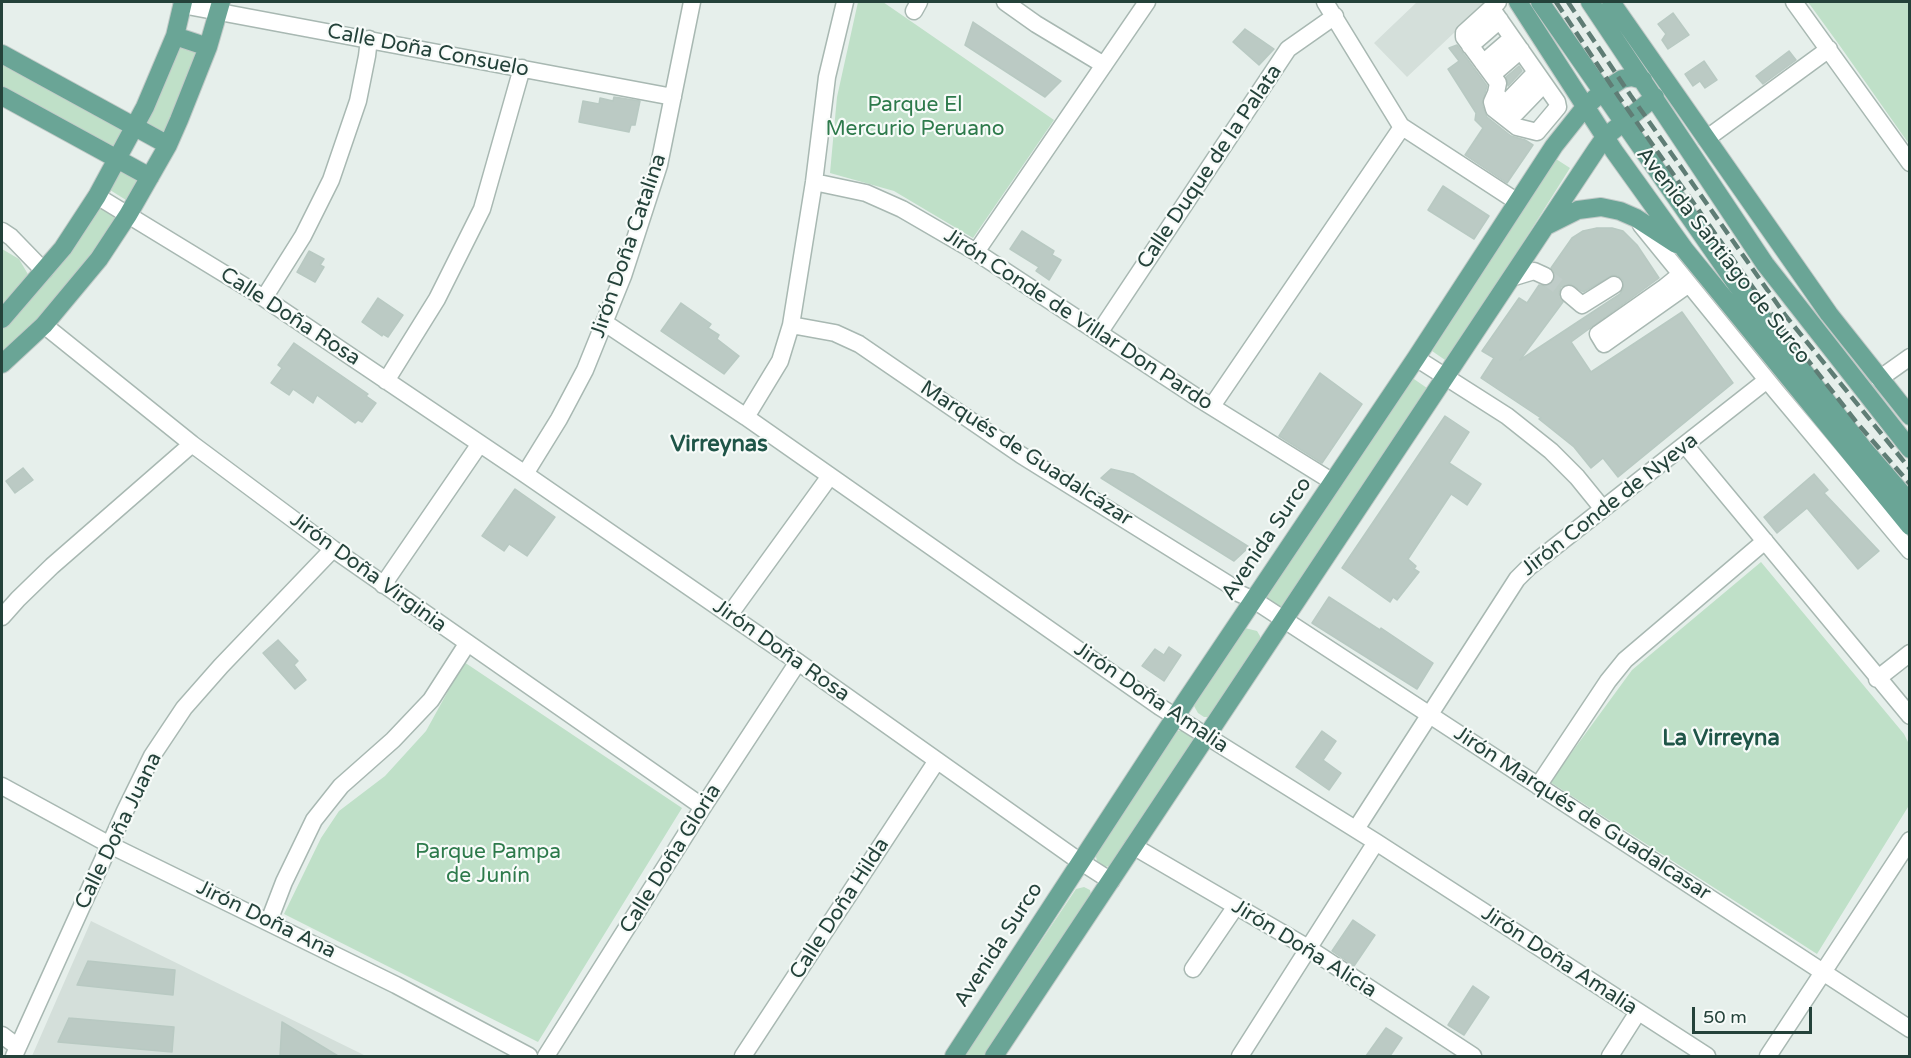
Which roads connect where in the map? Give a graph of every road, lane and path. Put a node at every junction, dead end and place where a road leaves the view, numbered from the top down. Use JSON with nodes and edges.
{"nodes":[{"id":1,"x":692,"y":2,"type":"edge"},
{"id":2,"x":844,"y":2,"type":"edge"},
{"id":3,"x":1005,"y":2,"type":"edge"},
{"id":4,"x":1147,"y":2,"type":"edge"},
{"id":5,"x":1325,"y":2,"type":"edge"},
{"id":6,"x":1518,"y":2,"type":"edge"},
{"id":7,"x":1540,"y":2,"type":"edge"},
{"id":8,"x":1590,"y":2,"type":"edge"},
{"id":9,"x":1611,"y":2,"type":"edge"},
{"id":10,"x":1794,"y":2,"type":"edge"},
{"id":11,"x":182,"y":3,"type":"edge"},
{"id":12,"x":220,"y":7,"type":"edge"},
{"id":13,"x":1028,"y":8,"type":"edge"},
{"id":14,"x":1497,"y":10,"type":"edge"},
{"id":15,"x":1335,"y":16,"type":"junction"},
{"id":16,"x":175,"y":36,"type":"junction"},
{"id":17,"x":369,"y":39,"type":"junction"},
{"id":18,"x":1517,"y":44,"type":"junction"},
{"id":19,"x":208,"y":46,"type":"junction"},
{"id":20,"x":1829,"y":49,"type":"junction"},
{"id":21,"x":2,"y":54,"type":"edge"},
{"id":22,"x":1104,"y":65,"type":"junction"},
{"id":23,"x":522,"y":69,"type":"junction"},
{"id":24,"x":1487,"y":69,"type":"junction"},
{"id":25,"x":1540,"y":78,"type":"junction"},
{"id":26,"x":1643,"y":80,"type":"junction"},
{"id":27,"x":1573,"y":88,"type":"junction"},
{"id":28,"x":1602,"y":92,"type":"junction"},
{"id":29,"x":2,"y":96,"type":"edge"},
{"id":30,"x":674,"y":97,"type":"junction"},
{"id":31,"x":1654,"y":97,"type":"junction"},
{"id":32,"x":1506,"y":103,"type":"junction"},
{"id":33,"x":1555,"y":104,"type":"junction"},
{"id":34,"x":1579,"y":113,"type":"junction"},
{"id":35,"x":1623,"y":122,"type":"junction"},
{"id":36,"x":1401,"y":127,"type":"junction"},
{"id":37,"x":135,"y":128,"type":"junction"},
{"id":38,"x":1537,"y":132,"type":"junction"},
{"id":39,"x":1605,"y":137,"type":"junction"},
{"id":40,"x":1706,"y":139,"type":"junction"},
{"id":41,"x":168,"y":145,"type":"junction"},
{"id":42,"x":1554,"y":146,"type":"junction"},
{"id":43,"x":117,"y":160,"type":"junction"},
{"id":44,"x":1910,"y":163,"type":"edge"},
{"id":45,"x":150,"y":177,"type":"junction"},
{"id":46,"x":814,"y":182,"type":"junction"},
{"id":47,"x":97,"y":195,"type":"junction"},
{"id":48,"x":1516,"y":201,"type":"junction"},
{"id":49,"x":128,"y":214,"type":"junction"},
{"id":50,"x":1636,"y":218,"type":"junction"},
{"id":51,"x":1542,"y":229,"type":"junction"},
{"id":52,"x":2,"y":231,"type":"edge"},
{"id":53,"x":1685,"y":250,"type":"junction"},
{"id":54,"x":976,"y":252,"type":"junction"},
{"id":55,"x":1765,"y":264,"type":"junction"},
{"id":56,"x":44,"y":271,"type":"junction"},
{"id":57,"x":1545,"y":276,"type":"tunnel mouth"},
{"id":58,"x":1511,"y":278,"type":"junction"},
{"id":59,"x":1685,"y":279,"type":"junction"},
{"id":60,"x":1614,"y":285,"type":"dead end"},
{"id":61,"x":1569,"y":294,"type":"tunnel mouth"},
{"id":62,"x":264,"y":298,"type":"junction"},
{"id":63,"x":1829,"y":314,"type":"junction"},
{"id":64,"x":2,"y":319,"type":"edge"},
{"id":65,"x":605,"y":322,"type":"junction"},
{"id":66,"x":44,"y":326,"type":"junction"},
{"id":67,"x":791,"y":326,"type":"junction"},
{"id":68,"x":1100,"y":333,"type":"junction"},
{"id":69,"x":1910,"y":357,"type":"edge"},
{"id":70,"x":1416,"y":358,"type":"junction"},
{"id":71,"x":2,"y":364,"type":"edge"},
{"id":72,"x":1446,"y":377,"type":"junction"},
{"id":73,"x":1767,"y":380,"type":"junction"},
{"id":74,"x":1879,"y":380,"type":"junction"},
{"id":75,"x":386,"y":381,"type":"junction"},
{"id":76,"x":1212,"y":406,"type":"junction"},
{"id":77,"x":1910,"y":416,"type":"edge"},
{"id":78,"x":746,"y":417,"type":"junction"},
{"id":79,"x":192,"y":444,"type":"junction"},
{"id":80,"x":479,"y":445,"type":"junction"},
{"id":81,"x":1685,"y":445,"type":"junction"},
{"id":82,"x":1910,"y":449,"type":"edge"},
{"id":83,"x":525,"y":474,"type":"junction"},
{"id":84,"x":831,"y":476,"type":"junction"},
{"id":85,"x":1333,"y":482,"type":"junction"},
{"id":86,"x":1910,"y":503,"type":"edge"},
{"id":87,"x":1603,"y":509,"type":"junction"},
{"id":88,"x":1910,"y":526,"type":"edge"},
{"id":89,"x":1765,"y":541,"type":"junction"},
{"id":90,"x":333,"y":549,"type":"junction"},
{"id":91,"x":1910,"y":551,"type":"edge"},
{"id":92,"x":383,"y":585,"type":"junction"},
{"id":93,"x":1254,"y":600,"type":"junction"},
{"id":94,"x":730,"y":614,"type":"junction"},
{"id":95,"x":2,"y":617,"type":"edge"},
{"id":96,"x":1285,"y":621,"type":"junction"},
{"id":97,"x":467,"y":644,"type":"junction"},
{"id":98,"x":1910,"y":653,"type":"edge"},
{"id":99,"x":798,"y":662,"type":"junction"},
{"id":100,"x":1877,"y":679,"type":"junction"},
{"id":101,"x":1430,"y":715,"type":"junction"},
{"id":102,"x":1910,"y":716,"type":"edge"},
{"id":103,"x":1176,"y":717,"type":"junction"},
{"id":104,"x":1206,"y":735,"type":"junction"},
{"id":105,"x":936,"y":762,"type":"junction"},
{"id":106,"x":2,"y":786,"type":"edge"},
{"id":107,"x":1538,"y":786,"type":"junction"},
{"id":108,"x":703,"y":807,"type":"junction"},
{"id":109,"x":1356,"y":829,"type":"junction"},
{"id":110,"x":1910,"y":840,"type":"edge"},
{"id":111,"x":1376,"y":842,"type":"junction"},
{"id":112,"x":110,"y":845,"type":"junction"},
{"id":113,"x":1132,"y":846,"type":"junction"},
{"id":114,"x":1081,"y":861,"type":"junction"},
{"id":115,"x":1111,"y":881,"type":"junction"},
{"id":116,"x":1236,"y":906,"type":"junction"},
{"id":117,"x":269,"y":921,"type":"junction"},
{"id":118,"x":1308,"y":948,"type":"junction"},
{"id":119,"x":1193,"y":969,"type":"dead end"},
{"id":120,"x":1822,"y":971,"type":"junction"},
{"id":121,"x":1638,"y":1012,"type":"junction"},
{"id":122,"x":1910,"y":1029,"type":"edge"},
{"id":123,"x":2,"y":1035,"type":"edge"},
{"id":124,"x":16,"y":1052,"type":"edge"},
{"id":125,"x":1243,"y":1055,"type":"edge"},
{"id":126,"x":530,"y":1056,"type":"edge"},
{"id":127,"x":546,"y":1056,"type":"edge"},
{"id":128,"x":743,"y":1056,"type":"edge"},
{"id":129,"x":954,"y":1056,"type":"edge"},
{"id":130,"x":994,"y":1056,"type":"edge"},
{"id":131,"x":1473,"y":1056,"type":"edge"},
{"id":132,"x":1610,"y":1056,"type":"edge"},
{"id":133,"x":1707,"y":1056,"type":"edge"},
{"id":134,"x":1768,"y":1056,"type":"edge"}],
"edges":[{"from":1,"to":30,"type":"street","name":"Jirón Doña Catalina"},
{"from":2,"to":46,"type":"street"},
{"from":3,"to":13,"type":"street"},
{"from":4,"to":22,"type":"street"},
{"from":5,"to":15,"type":"street"},
{"from":6,"to":27,"type":"main road","name":"Avenida Santiago de Surco"},
{"from":7,"to":28,"type":"main road","name":"Avenida Santiago de Surco"},
{"from":8,"to":26,"type":"main road","name":"Avenida Santiago de Surco"},
{"from":9,"to":40,"type":"main road"},
{"from":10,"to":20,"type":"street"},
{"from":11,"to":12,"type":"street","name":"Calle Doña Consuelo"},
{"from":11,"to":16,"type":"main road"},
{"from":12,"to":17,"type":"street","name":"Calle Doña Consuelo"},
{"from":12,"to":19,"type":"main road"},
{"from":13,"to":22,"type":"street"},
{"from":14,"to":18,"type":"street"},
{"from":14,"to":24,"type":"street"},
{"from":15,"to":36,"type":"street"},
{"from":15,"to":68,"type":"street","name":"Calle Duque de la Palata"},
{"from":16,"to":19,"type":"main road"},
{"from":16,"to":37,"type":"main road"},
{"from":17,"to":23,"type":"street","name":"Calle Doña Consuelo"},
{"from":17,"to":62,"type":"street"},
{"from":18,"to":24,"type":"street"},
{"from":18,"to":25,"type":"street"},
{"from":19,"to":41,"type":"main road"},
{"from":20,"to":40,"type":"street"},
{"from":20,"to":44,"type":"street"},
{"from":21,"to":37,"type":"main road"},
{"from":22,"to":54,"type":"street"},
{"from":23,"to":30,"type":"street","name":"Calle Doña Consuelo"},
{"from":23,"to":75,"type":"street"},
{"from":24,"to":32,"type":"street"},
{"from":25,"to":32,"type":"street"},
{"from":25,"to":33,"type":"street"},
{"from":26,"to":28,"type":"main road","name":"Avenida Surco"},
{"from":26,"to":31,"type":"main road","name":"Avenida Santiago de Surco"},
{"from":27,"to":33,"type":"street"},
{"from":27,"to":34,"type":"main road","name":"Avenida Santiago de Surco"},
{"from":28,"to":34,"type":"main road","name":"Avenida Surco"},
{"from":28,"to":35,"type":"main road","name":"Avenida Santiago de Surco"},
{"from":29,"to":43,"type":"main road"},
{"from":30,"to":65,"type":"street","name":"Jirón Doña Catalina"},
{"from":31,"to":35,"type":"main road"},
{"from":31,"to":55,"type":"main road","name":"Avenida Santiago de Surco"},
{"from":32,"to":38,"type":"street"},
{"from":32,"to":38,"type":"street"},
{"from":33,"to":34,"type":"street"},
{"from":33,"to":38,"type":"street"},
{"from":34,"to":39,"type":"main road","name":"Avenida Santiago de Surco"},
{"from":34,"to":42,"type":"main road","name":"Avenida Surco"},
{"from":35,"to":39,"type":"main road"},
{"from":35,"to":86,"type":"main road","name":"Avenida Santiago de Surco"},
{"from":36,"to":48,"type":"street"},
{"from":36,"to":76,"type":"street"},
{"from":37,"to":41,"type":"main road"},
{"from":37,"to":43,"type":"main road"},
{"from":38,"to":42,"type":"street"},
{"from":39,"to":51,"type":"main road"},
{"from":39,"to":53,"type":"main road","name":"Avenida Santiago de Surco"},
{"from":40,"to":63,"type":"main road"},
{"from":41,"to":45,"type":"main road"},
{"from":42,"to":48,"type":"main road","name":"Avenida Surco"},
{"from":43,"to":45,"type":"main road"},
{"from":43,"to":47,"type":"main road"},
{"from":45,"to":49,"type":"main road"},
{"from":46,"to":54,"type":"street","name":"Jirón Conde de Villar Don Pardo"},
{"from":46,"to":67,"type":"street"},
{"from":47,"to":49,"type":"street","name":"Calle Doña Rosa"},
{"from":47,"to":56,"type":"main road"},
{"from":48,"to":70,"type":"main road","name":"Avenida Surco"},
{"from":49,"to":62,"type":"street","name":"Calle Doña Rosa"},
{"from":49,"to":66,"type":"main road"},
{"from":50,"to":51,"type":"main road"},
{"from":50,"to":53,"type":"main road"},
{"from":50,"to":59,"type":"street"},
{"from":51,"to":58,"type":"main road"},
{"from":52,"to":56,"type":"street"},
{"from":53,"to":88,"type":"main road","name":"Avenida Santiago de Surco"},
{"from":54,"to":68,"type":"street","name":"Jirón Conde de Villar Don Pardo"},
{"from":55,"to":63,"type":"main road"},
{"from":55,"to":82,"type":"main road","name":"Avenida Santiago de Surco"},
{"from":56,"to":64,"type":"main road"},
{"from":57,"to":58,"type":"street"},
{"from":58,"to":72,"type":"main road"},
{"from":59,"to":59,"type":"street"},
{"from":59,"to":73,"type":"street"},
{"from":60,"to":61,"type":"street"},
{"from":62,"to":75,"type":"street","name":"Calle Doña Rosa"},
{"from":63,"to":74,"type":"main road"},
{"from":65,"to":78,"type":"street","name":"Jirón Doña Amalia"},
{"from":65,"to":83,"type":"street","name":"Jirón Doña Catalina"},
{"from":66,"to":71,"type":"main road"},
{"from":66,"to":79,"type":"street","name":"Jirón Doña Virginia"},
{"from":67,"to":78,"type":"street"},
{"from":67,"to":93,"type":"street","name":"Marqués de Guadalcázar"},
{"from":68,"to":76,"type":"street","name":"Jirón Conde de Villar Don Pardo"},
{"from":69,"to":74,"type":"street"},
{"from":70,"to":72,"type":"street"},
{"from":70,"to":85,"type":"main road","name":"Avenida Surco"},
{"from":72,"to":87,"type":"street"},
{"from":72,"to":96,"type":"main road"},
{"from":73,"to":81,"type":"street","name":"Jirón Conde de Nyeva"},
{"from":73,"to":91,"type":"street"},
{"from":74,"to":77,"type":"main road"},
{"from":75,"to":80,"type":"street","name":"Calle Doña Rosa"},
{"from":76,"to":85,"type":"street","name":"Jirón Conde de Villar Don Pardo"},
{"from":78,"to":84,"type":"street","name":"Jirón Doña Amalia"},
{"from":79,"to":90,"type":"street","name":"Jirón Doña Virginia"},
{"from":79,"to":95,"type":"street"},
{"from":80,"to":83,"type":"street","name":"Jirón Doña Rosa"},
{"from":80,"to":92,"type":"street"},
{"from":81,"to":87,"type":"street","name":"Jirón Conde de Nyeva"},
{"from":81,"to":89,"type":"street"},
{"from":83,"to":94,"type":"street","name":"Jirón Doña Rosa"},
{"from":84,"to":94,"type":"street"},
{"from":84,"to":103,"type":"street","name":"Jirón Doña Amalia"},
{"from":85,"to":93,"type":"main road","name":"Avenida Surco"},
{"from":87,"to":101,"type":"street","name":"Jirón Conde de Nyeva"},
{"from":89,"to":100,"type":"street"},
{"from":89,"to":107,"type":"street"},
{"from":90,"to":92,"type":"street","name":"Jirón Doña Virginia"},
{"from":90,"to":112,"type":"street","name":"Calle Doña Juana"},
{"from":92,"to":97,"type":"street","name":"Jirón Doña Virginia"},
{"from":93,"to":96,"type":"street","name":"Jirón Marqués de Guadalcasar"},
{"from":93,"to":103,"type":"main road","name":"Avenida Surco"},
{"from":94,"to":99,"type":"street","name":"Jirón Doña Rosa"},
{"from":96,"to":101,"type":"street","name":"Jirón Marqués de Guadalcasar"},
{"from":96,"to":104,"type":"main road"},
{"from":97,"to":108,"type":"street","name":"Jirón Doña Virginia"},
{"from":97,"to":117,"type":"street"},
{"from":98,"to":100,"type":"street"},
{"from":99,"to":105,"type":"street","name":"Jirón Doña Rosa"},
{"from":99,"to":108,"type":"street","name":"Calle Doña Gloria"},
{"from":100,"to":102,"type":"street"},
{"from":101,"to":107,"type":"street","name":"Jirón Marqués de Guadalcasar"},
{"from":101,"to":109,"type":"street","name":"Jirón Conde de Nyeva"},
{"from":103,"to":104,"type":"street","name":"Jirón Doña Amalia"},
{"from":103,"to":114,"type":"main road","name":"Avenida Surco"},
{"from":104,"to":109,"type":"street","name":"Jirón Doña Amalia"},
{"from":104,"to":113,"type":"main road"},
{"from":105,"to":114,"type":"street","name":"Jirón Doña Rosa"},
{"from":105,"to":128,"type":"street","name":"Calle Doña Hilda"},
{"from":106,"to":112,"type":"street","name":"Jirón Doña Ana"},
{"from":107,"to":120,"type":"street","name":"Jirón Marqués de Guadalcasar"},
{"from":108,"to":127,"type":"street","name":"Calle Doña Gloria"},
{"from":109,"to":111,"type":"street","name":"Jirón Doña Amalia"},
{"from":110,"to":120,"type":"street"},
{"from":111,"to":118,"type":"street"},
{"from":111,"to":121,"type":"street","name":"Jirón Doña Amalia"},
{"from":112,"to":117,"type":"street","name":"Jirón Doña Ana"},
{"from":112,"to":124,"type":"street","name":"Calle Doña Juana"},
{"from":113,"to":115,"type":"main road"},
{"from":113,"to":116,"type":"street","name":"Jirón Doña Alicia"},
{"from":114,"to":115,"type":"street"},
{"from":114,"to":129,"type":"main road","name":"Avenida Surco"},
{"from":115,"to":130,"type":"main road"},
{"from":116,"to":118,"type":"street","name":"Jirón Doña Alicia"},
{"from":116,"to":119,"type":"street"},
{"from":117,"to":126,"type":"street","name":"Jirón Doña Ana"},
{"from":118,"to":125,"type":"street"},
{"from":118,"to":131,"type":"street","name":"Jirón Doña Alicia"},
{"from":120,"to":122,"type":"street","name":"Jirón Marqués de Guadalcasar"},
{"from":120,"to":134,"type":"street"},
{"from":121,"to":132,"type":"street"},
{"from":121,"to":133,"type":"street","name":"Jirón Doña Amalia"},
{"from":123,"to":124,"type":"street"}]}
